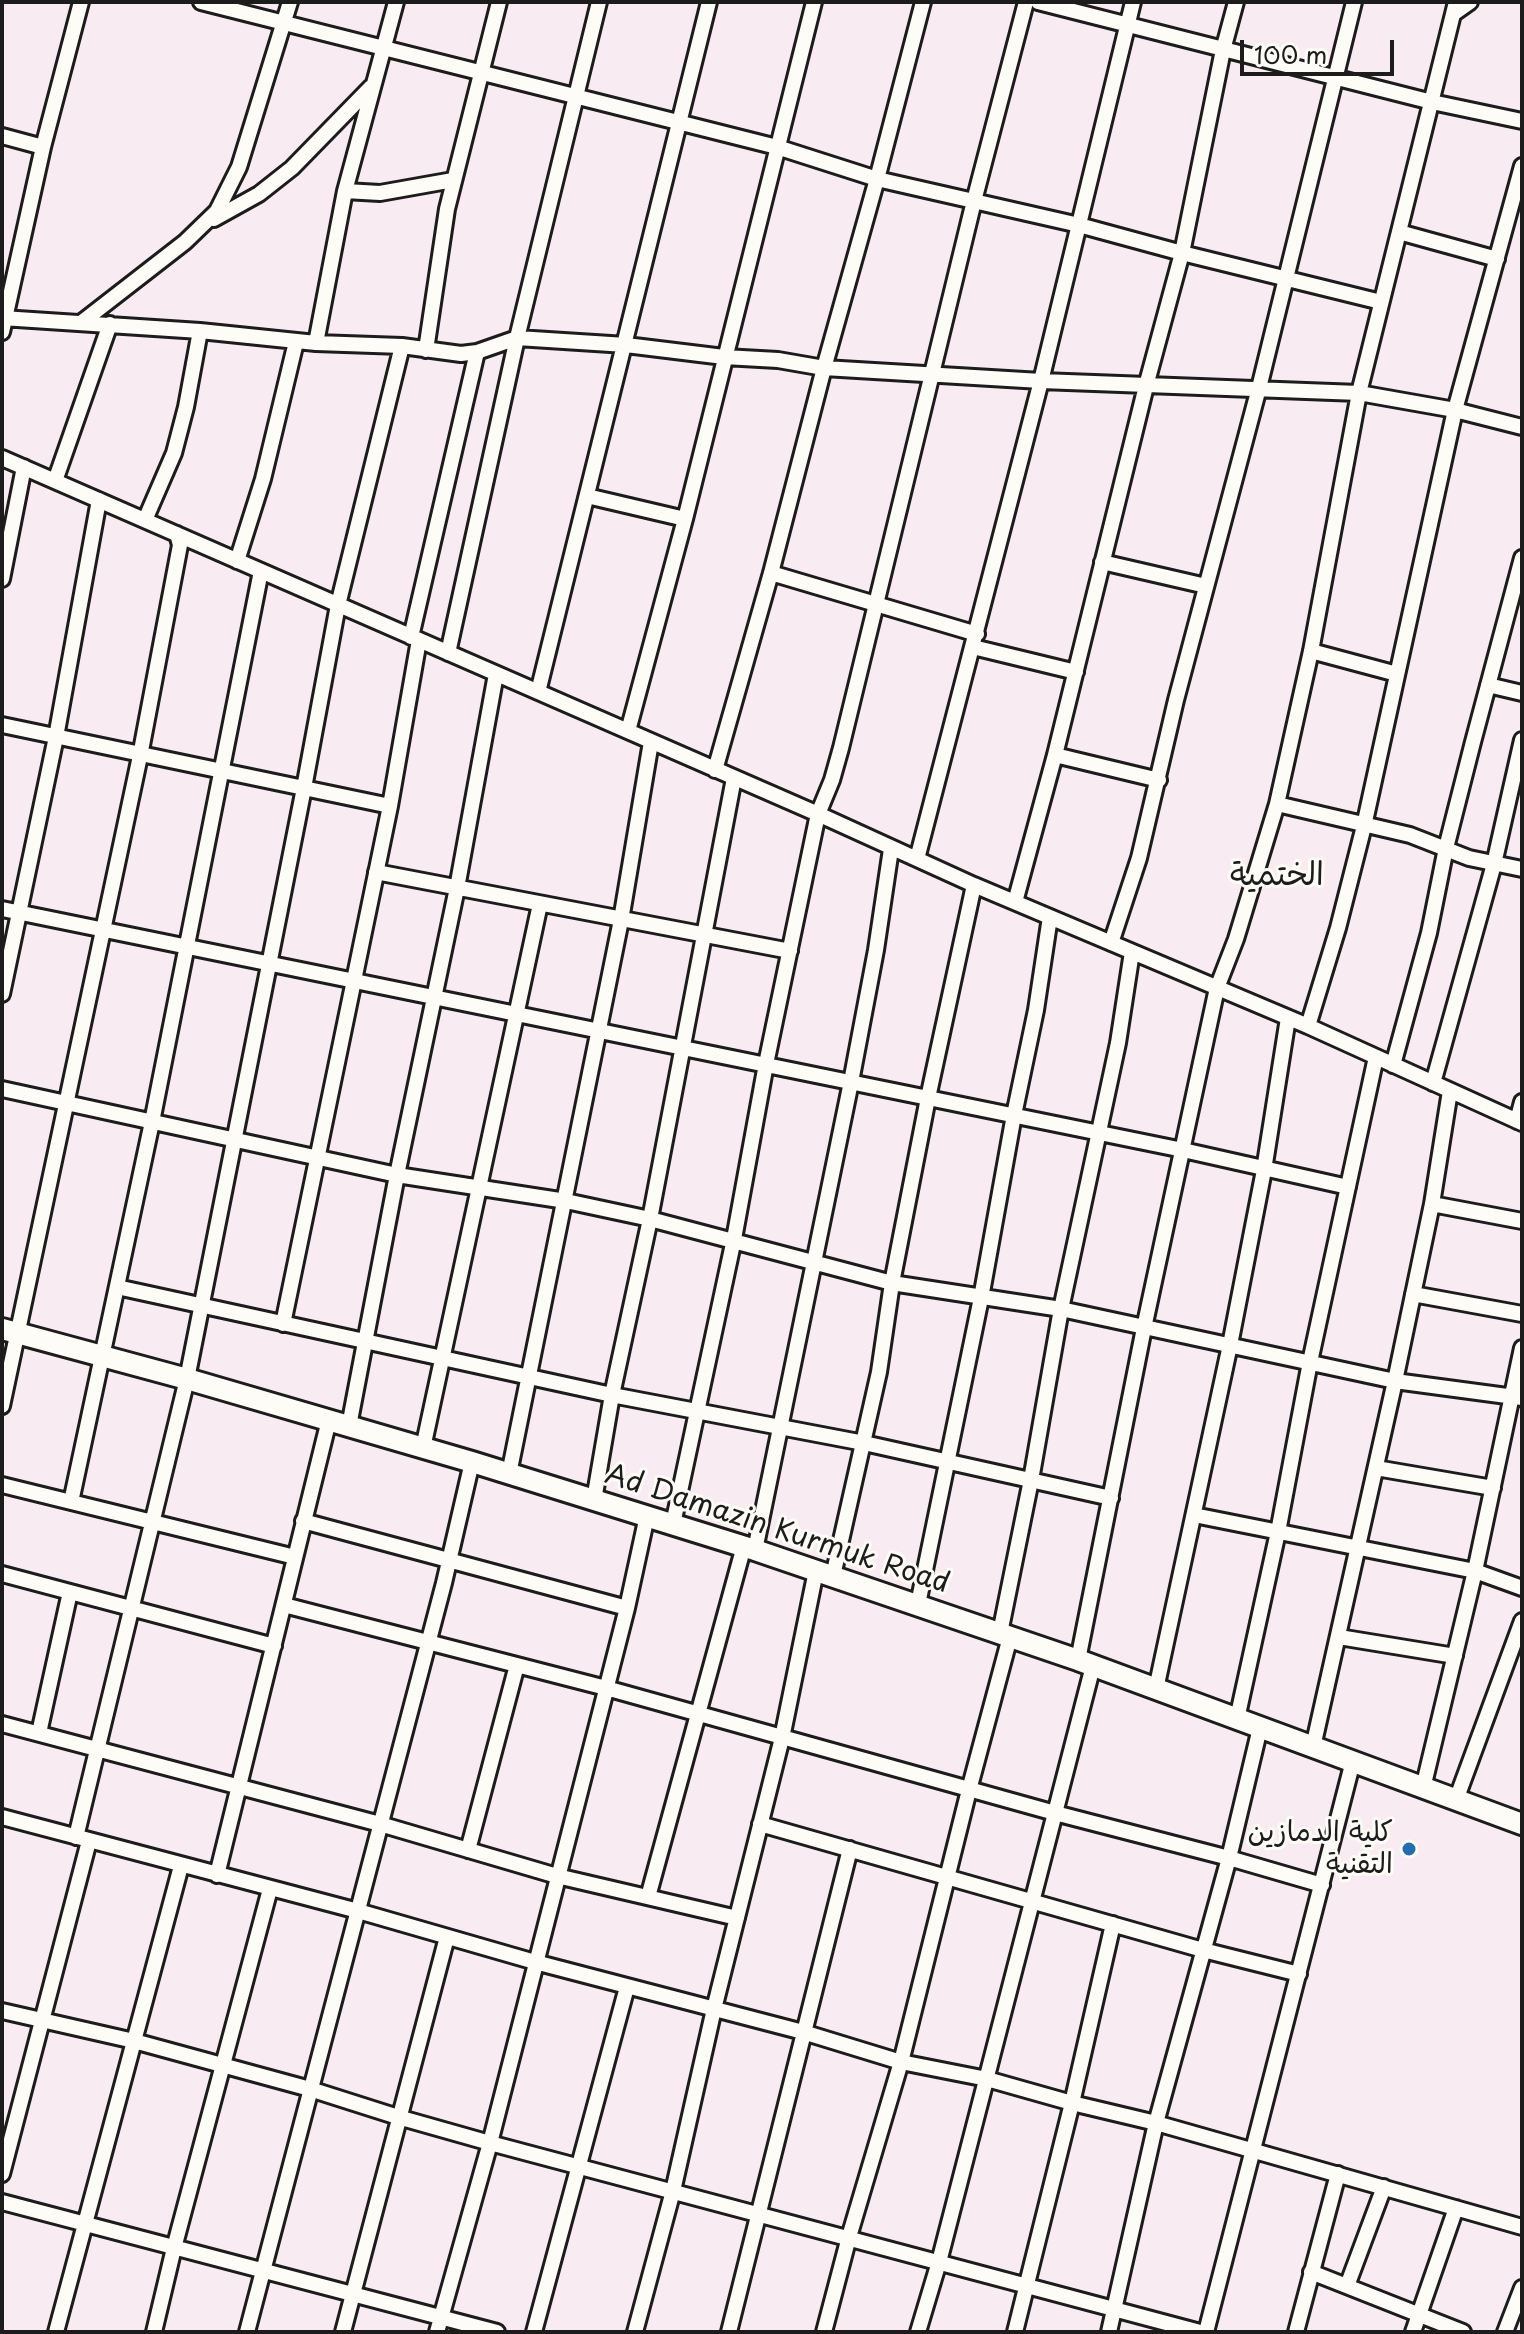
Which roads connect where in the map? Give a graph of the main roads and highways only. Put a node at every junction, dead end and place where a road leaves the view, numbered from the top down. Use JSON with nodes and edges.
{"nodes":[{"id":1,"x":10,"y":1331,"type":"edge"},
{"id":2,"x":1522,"y":1824,"type":"edge"}],
"edges":[{"from":1,"to":2,"type":"highway","name":"Ad Damazin Kurmuk Road"}]}
